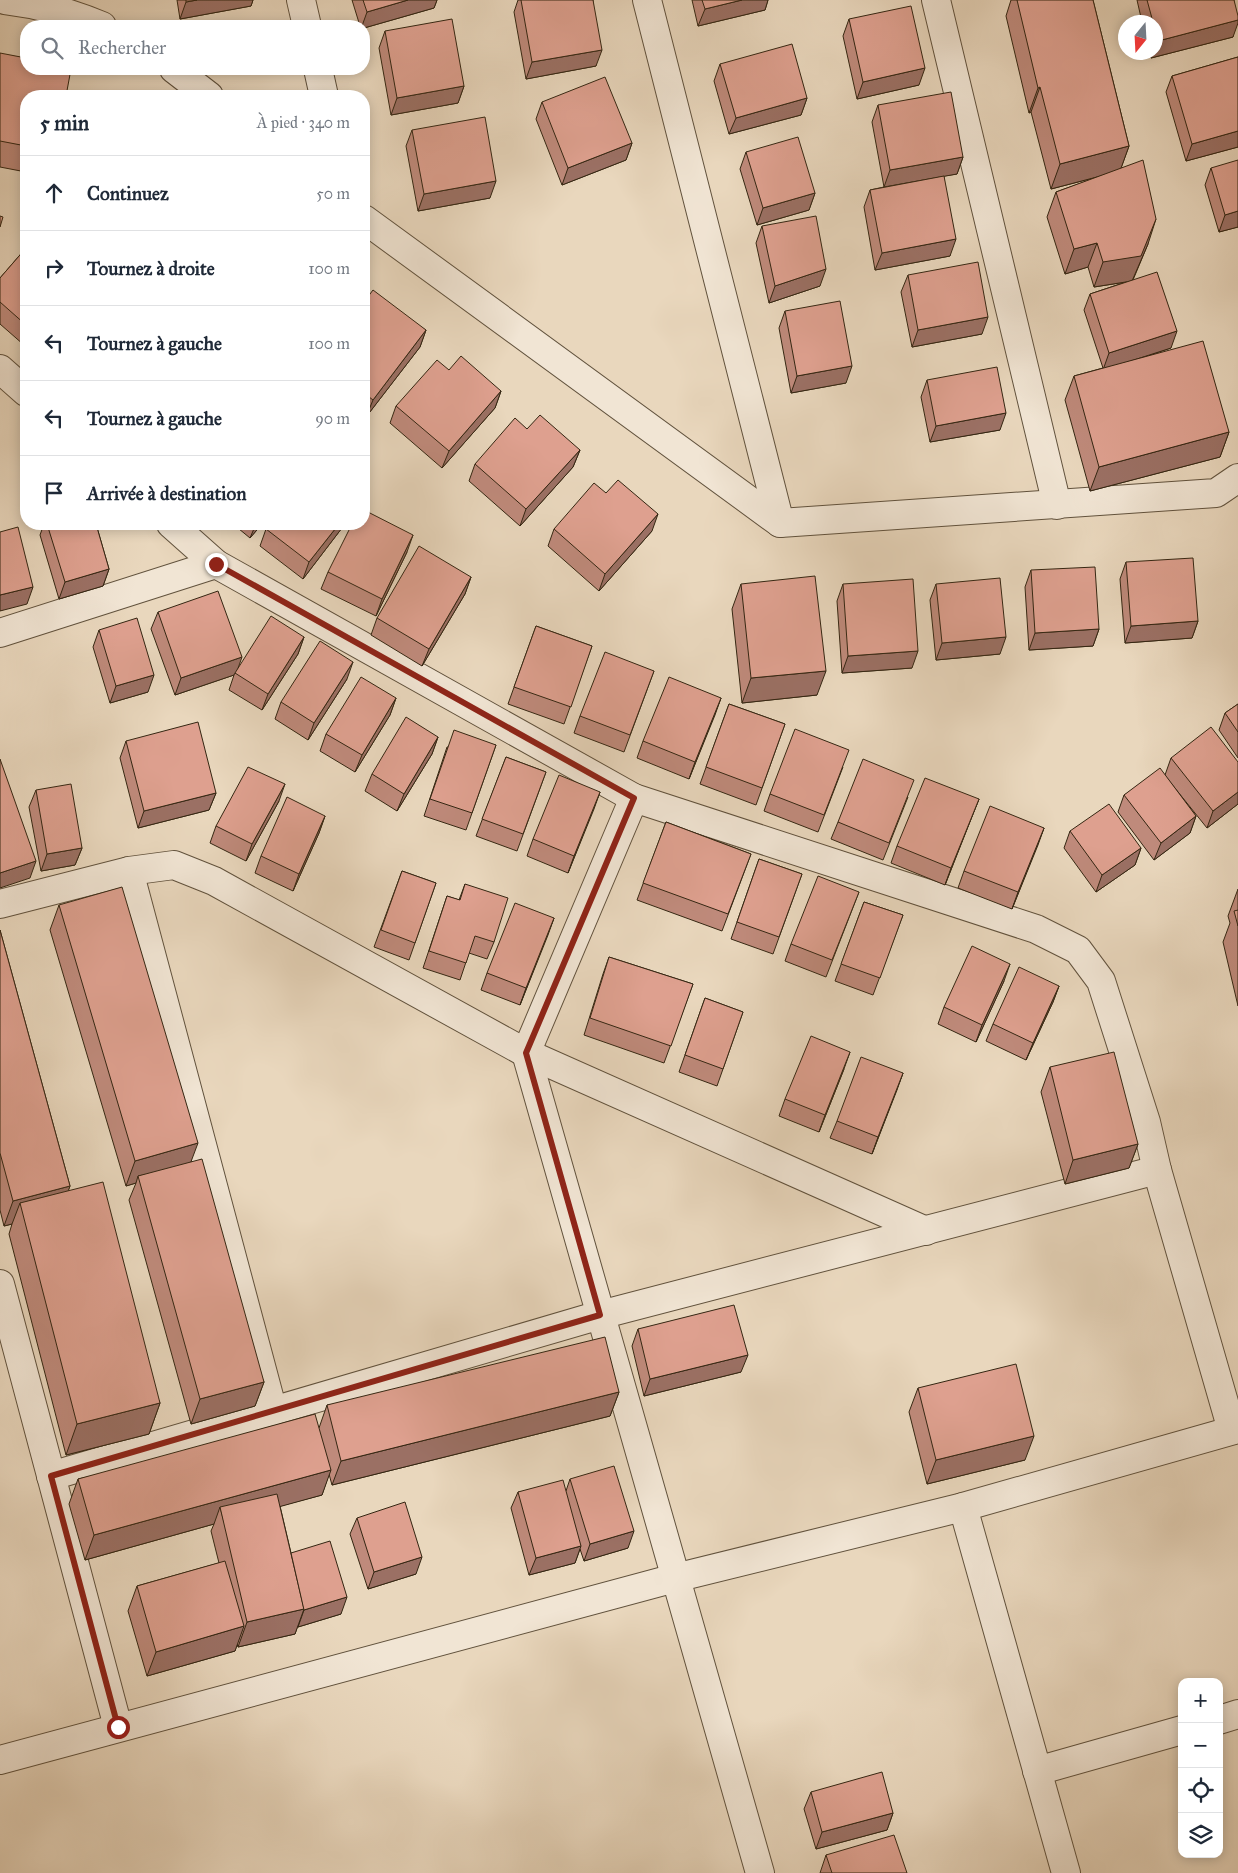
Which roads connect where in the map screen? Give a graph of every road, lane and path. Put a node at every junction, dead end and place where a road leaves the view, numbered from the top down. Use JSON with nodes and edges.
{"nodes":[{"id":1,"x":301,"y":0,"type":"edge"},
{"id":2,"x":647,"y":0,"type":"edge"},
{"id":3,"x":936,"y":0,"type":"edge"},
{"id":4,"x":19,"y":1,"type":"edge"},
{"id":5,"x":88,"y":20,"type":"edge"},
{"id":6,"x":306,"y":20,"type":"edge"},
{"id":7,"x":182,"y":75,"type":"edge"},
{"id":8,"x":319,"y":75,"type":"edge"},
{"id":9,"x":201,"y":90,"type":"edge"},
{"id":10,"x":323,"y":90,"type":"edge"},
{"id":11,"x":370,"y":223,"type":"edge"},
{"id":12,"x":0,"y":369,"type":"edge"},
{"id":13,"x":20,"y":387,"type":"edge"},
{"id":14,"x":1238,"y":478,"type":"edge"},
{"id":15,"x":1057,"y":505,"type":"junction"},
{"id":16,"x":780,"y":523,"type":"junction"},
{"id":17,"x":178,"y":530,"type":"edge"},
{"id":18,"x":216,"y":564,"type":"junction"},
{"id":19,"x":0,"y":633,"type":"edge"},
{"id":20,"x":634,"y":798,"type":"junction"},
{"id":21,"x":128,"y":871,"type":"junction"},
{"id":22,"x":0,"y":904,"type":"edge"},
{"id":23,"x":526,"y":1053,"type":"junction"},
{"id":24,"x":1157,"y":1170,"type":"junction"},
{"id":25,"x":926,"y":1231,"type":"junction"},
{"id":26,"x":0,"y":1284,"type":"edge"},
{"id":27,"x":600,"y":1315,"type":"junction"},
{"id":28,"x":273,"y":1411,"type":"junction"},
{"id":29,"x":1235,"y":1430,"type":"edge"},
{"id":30,"x":51,"y":1476,"type":"junction"},
{"id":31,"x":963,"y":1508,"type":"junction"},
{"id":32,"x":675,"y":1578,"type":"junction"},
{"id":33,"x":1238,"y":1714,"type":"edge"},
{"id":34,"x":1223,"y":1719,"type":"edge"},
{"id":35,"x":118,"y":1727,"type":"junction"},
{"id":36,"x":1178,"y":1731,"type":"edge"},
{"id":37,"x":0,"y":1760,"type":"edge"},
{"id":38,"x":1037,"y":1770,"type":"junction"},
{"id":39,"x":760,"y":1873,"type":"edge"},
{"id":40,"x":1066,"y":1873,"type":"edge"}],
"edges":[{"from":1,"to":6,"type":"street"},
{"from":2,"to":16,"type":"street"},
{"from":3,"to":15,"type":"street"},
{"from":4,"to":5,"type":"street"},
{"from":7,"to":9,"type":"street"},
{"from":8,"to":10,"type":"street"},
{"from":11,"to":16,"type":"street"},
{"from":12,"to":13,"type":"street"},
{"from":14,"to":15,"type":"street"},
{"from":15,"to":16,"type":"street"},
{"from":17,"to":18,"type":"street"},
{"from":18,"to":19,"type":"street"},
{"from":18,"to":20,"type":"street"},
{"from":20,"to":23,"type":"street"},
{"from":20,"to":24,"type":"street"},
{"from":21,"to":22,"type":"street"},
{"from":21,"to":23,"type":"street"},
{"from":21,"to":28,"type":"street"},
{"from":23,"to":25,"type":"street"},
{"from":23,"to":27,"type":"street"},
{"from":24,"to":25,"type":"street"},
{"from":24,"to":29,"type":"street"},
{"from":25,"to":27,"type":"street"},
{"from":26,"to":30,"type":"street"},
{"from":27,"to":28,"type":"street"},
{"from":27,"to":32,"type":"street"},
{"from":28,"to":30,"type":"street"},
{"from":29,"to":31,"type":"street"},
{"from":30,"to":35,"type":"street"},
{"from":31,"to":32,"type":"street"},
{"from":31,"to":38,"type":"street"},
{"from":32,"to":35,"type":"street"},
{"from":32,"to":39,"type":"street"},
{"from":33,"to":34,"type":"street"},
{"from":35,"to":37,"type":"street"},
{"from":36,"to":38,"type":"street"},
{"from":38,"to":40,"type":"street"}]}
